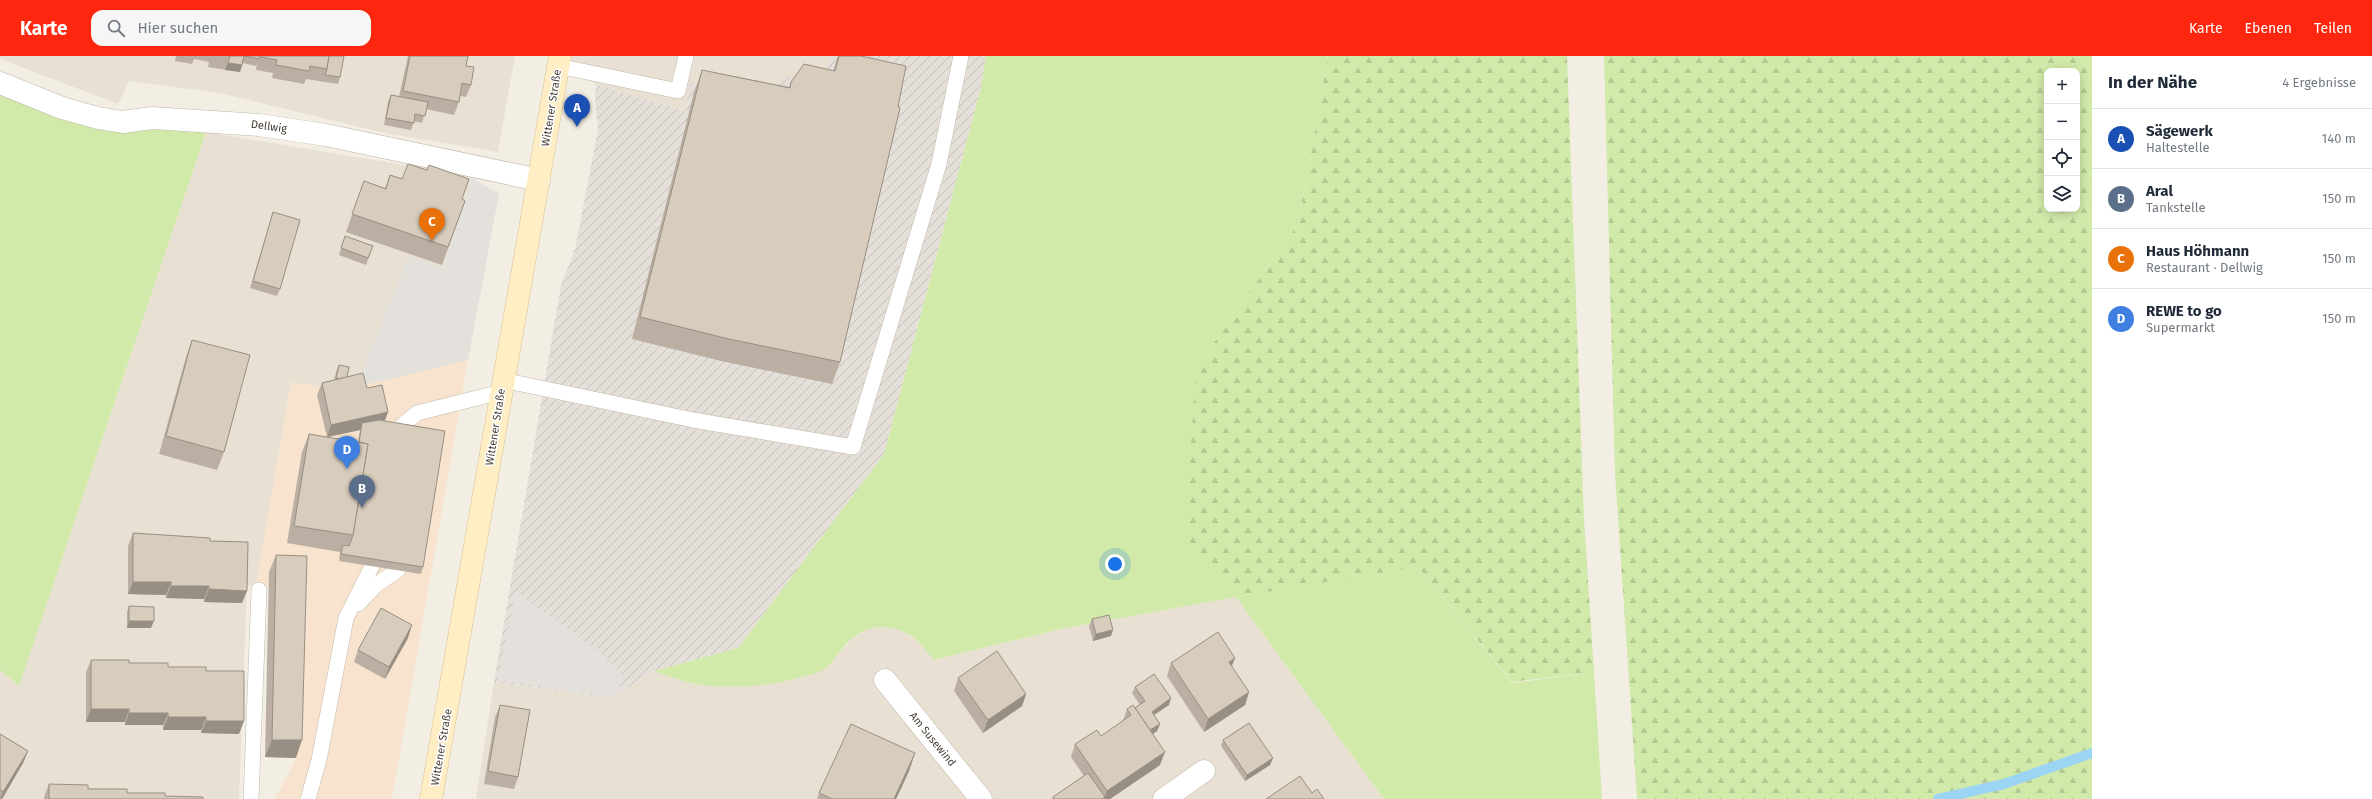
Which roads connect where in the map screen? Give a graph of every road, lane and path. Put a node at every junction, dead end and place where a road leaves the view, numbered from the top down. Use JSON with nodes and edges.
{"nodes":[{"id":1,"x":686,"y":56,"type":"edge"},
{"id":2,"x":960,"y":56,"type":"edge"},
{"id":3,"x":559,"y":61,"type":"edge"},
{"id":4,"x":0,"y":83,"type":"edge"},
{"id":5,"x":539,"y":180,"type":"junction"},
{"id":6,"x":502,"y":386,"type":"junction"},
{"id":7,"x":398,"y":430,"type":"edge"},
{"id":8,"x":372,"y":566,"type":"edge"},
{"id":9,"x":398,"y":570,"type":"edge"},
{"id":10,"x":259,"y":590,"type":"dead end"},
{"id":11,"x":346,"y":618,"type":"junction"},
{"id":12,"x":885,"y":680,"type":"dead end"},
{"id":13,"x":1204,"y":771,"type":"dead end"},
{"id":14,"x":1170,"y":797,"type":"edge"},
{"id":15,"x":251,"y":799,"type":"edge"},
{"id":16,"x":308,"y":799,"type":"edge"},
{"id":17,"x":431,"y":799,"type":"edge"},
{"id":18,"x":981,"y":799,"type":"edge"}],
"edges":[{"from":1,"to":3,"type":"lane"},
{"from":2,"to":6,"type":"lane"},
{"from":3,"to":5,"type":"main road","name":"Wittener Straße"},
{"from":4,"to":5,"type":"street","name":"Dellwig"},
{"from":5,"to":6,"type":"main road","name":"Wittener Straße"},
{"from":6,"to":7,"type":"lane"},
{"from":6,"to":17,"type":"main road","name":"Wittener Straße"},
{"from":8,"to":11,"type":"lane"},
{"from":9,"to":11,"type":"lane"},
{"from":10,"to":15,"type":"lane"},
{"from":11,"to":16,"type":"lane"},
{"from":12,"to":18,"type":"street","name":"Am Susewind"},
{"from":13,"to":14,"type":"street"}]}
